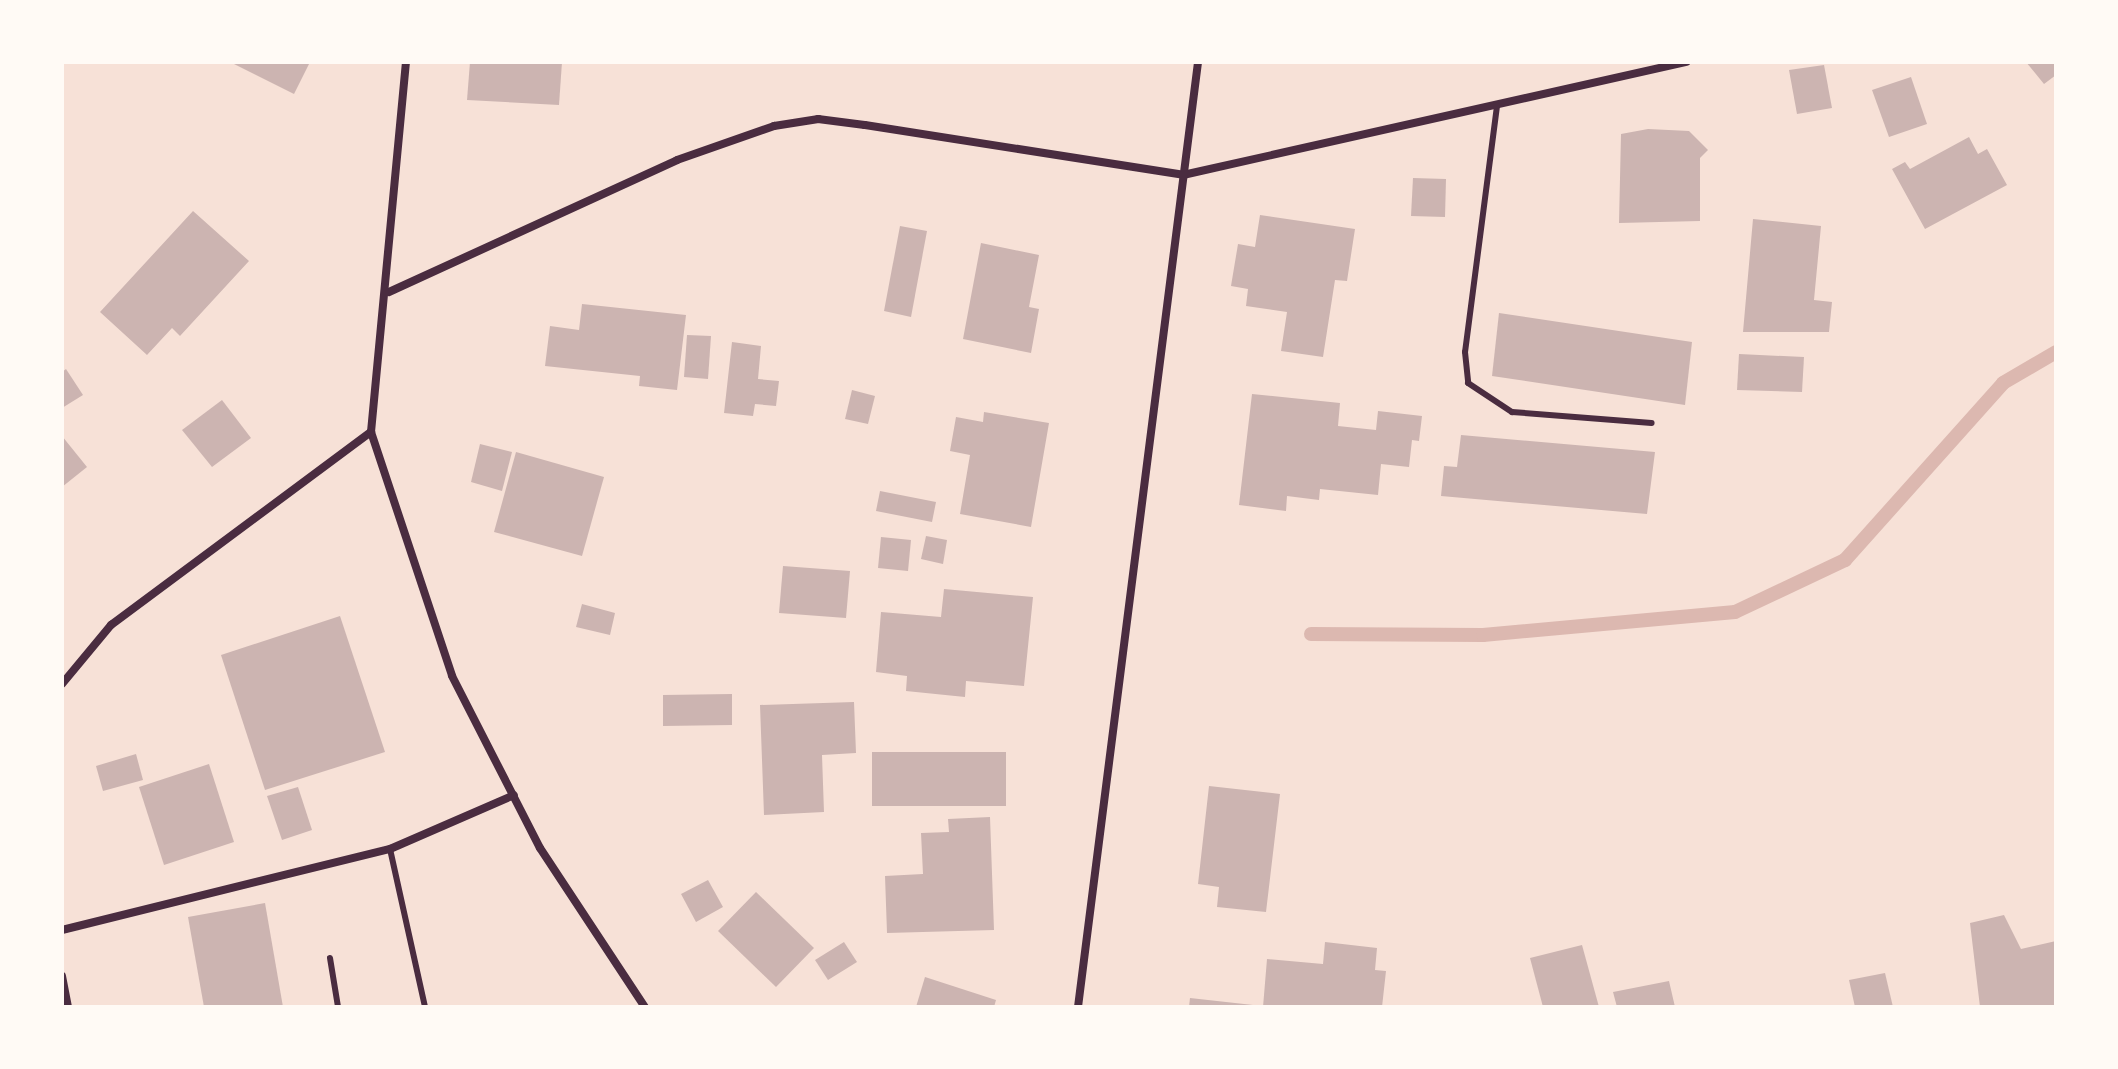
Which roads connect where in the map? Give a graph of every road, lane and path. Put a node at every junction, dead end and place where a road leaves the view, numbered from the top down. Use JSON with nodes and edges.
{"nodes":[{"id":1,"x":406,"y":62,"type":"edge"},
{"id":2,"x":1198,"y":62,"type":"edge"},
{"id":3,"x":1686,"y":62,"type":"edge"},
{"id":4,"x":1497,"y":106,"type":"junction"},
{"id":5,"x":1183,"y":175,"type":"junction"},
{"id":6,"x":389,"y":292,"type":"junction"},
{"id":7,"x":1652,"y":423,"type":"dead end"},
{"id":8,"x":371,"y":432,"type":"junction"},
{"id":9,"x":62,"y":684,"type":"edge"},
{"id":10,"x":514,"y":795,"type":"junction"},
{"id":11,"x":390,"y":849,"type":"junction"},
{"id":12,"x":62,"y":930,"type":"edge"},
{"id":13,"x":330,"y":958,"type":"dead end"},
{"id":14,"x":62,"y":976,"type":"edge"},
{"id":15,"x":68,"y":1007,"type":"edge"},
{"id":16,"x":338,"y":1007,"type":"edge"},
{"id":17,"x":425,"y":1007,"type":"edge"},
{"id":18,"x":645,"y":1007,"type":"edge"},
{"id":19,"x":1078,"y":1007,"type":"edge"}],
"edges":[{"from":1,"to":6,"type":"street"},
{"from":2,"to":5,"type":"street"},
{"from":3,"to":4,"type":"street"},
{"from":4,"to":5,"type":"street"},
{"from":4,"to":7,"type":"lane"},
{"from":5,"to":6,"type":"street"},
{"from":5,"to":19,"type":"street"},
{"from":6,"to":8,"type":"street"},
{"from":8,"to":9,"type":"street"},
{"from":8,"to":10,"type":"street"},
{"from":10,"to":11,"type":"street"},
{"from":10,"to":18,"type":"street"},
{"from":11,"to":12,"type":"street"},
{"from":11,"to":17,"type":"lane"},
{"from":13,"to":16,"type":"lane"},
{"from":14,"to":15,"type":"street"}]}
